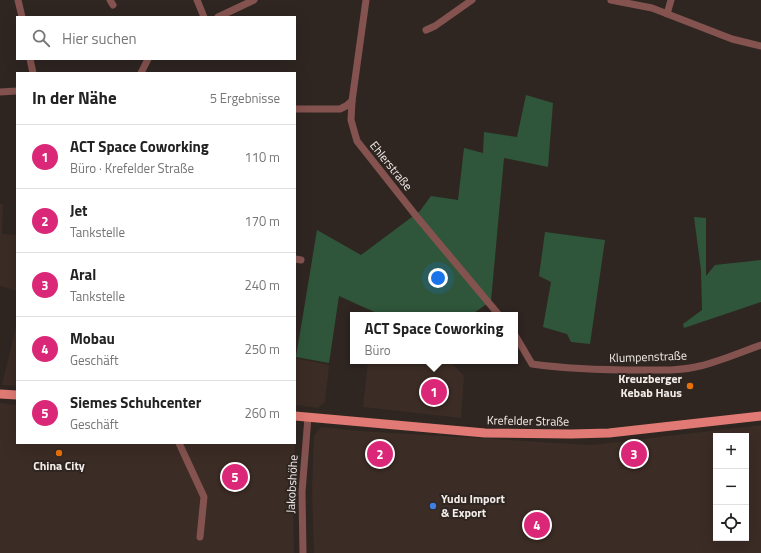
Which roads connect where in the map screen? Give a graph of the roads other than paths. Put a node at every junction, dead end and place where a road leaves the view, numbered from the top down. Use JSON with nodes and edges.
{"nodes":[{"id":1,"x":18,"y":0,"type":"edge"},
{"id":2,"x":197,"y":0,"type":"edge"},
{"id":3,"x":254,"y":0,"type":"edge"},
{"id":4,"x":366,"y":0,"type":"edge"},
{"id":5,"x":472,"y":0,"type":"edge"},
{"id":6,"x":611,"y":0,"type":"edge"},
{"id":7,"x":671,"y":0,"type":"edge"},
{"id":8,"x":667,"y":14,"type":"junction"},
{"id":9,"x":22,"y":16,"type":"edge"},
{"id":10,"x":204,"y":16,"type":"edge"},
{"id":11,"x":220,"y":16,"type":"edge"},
{"id":12,"x":426,"y":30,"type":"dead end"},
{"id":13,"x":761,"y":46,"type":"edge"},
{"id":14,"x":30,"y":60,"type":"edge"},
{"id":15,"x":148,"y":60,"type":"edge"},
{"id":16,"x":33,"y":72,"type":"edge"},
{"id":17,"x":142,"y":72,"type":"edge"},
{"id":18,"x":0,"y":92,"type":"edge"},
{"id":19,"x":16,"y":92,"type":"edge"},
{"id":20,"x":352,"y":101,"type":"junction"},
{"id":21,"x":296,"y":109,"type":"edge"},
{"id":22,"x":497,"y":312,"type":"edge"},
{"id":23,"x":518,"y":340,"type":"edge"},
{"id":24,"x":761,"y":345,"type":"edge"},
{"id":25,"x":0,"y":394,"type":"edge"},
{"id":26,"x":16,"y":395,"type":"edge"},
{"id":27,"x":296,"y":416,"type":"edge"},
{"id":28,"x":761,"y":416,"type":"edge"},
{"id":29,"x":308,"y":417,"type":"junction"},
{"id":30,"x":180,"y":444,"type":"edge"},
{"id":31,"x":200,"y":537,"type":"dead end"},
{"id":32,"x":303,"y":553,"type":"edge"}],
"edges":[{"from":1,"to":9,"type":"street"},
{"from":2,"to":10,"type":"street"},
{"from":3,"to":11,"type":"street"},
{"from":4,"to":20,"type":"street","name":"Ehlerstraße"},
{"from":5,"to":12,"type":"street"},
{"from":6,"to":8,"type":"street"},
{"from":7,"to":8,"type":"street"},
{"from":8,"to":13,"type":"street"},
{"from":14,"to":16,"type":"street"},
{"from":15,"to":17,"type":"street"},
{"from":18,"to":19,"type":"street"},
{"from":20,"to":21,"type":"street"},
{"from":20,"to":22,"type":"street","name":"Ehlerstraße"},
{"from":23,"to":24,"type":"street","name":"Klumpenstraße"},
{"from":25,"to":26,"type":"main road"},
{"from":27,"to":29,"type":"main road","name":"Krefelder Straße"},
{"from":28,"to":29,"type":"main road","name":"Krefelder Straße"},
{"from":29,"to":32,"type":"street","name":"Jakobshöhe"},
{"from":30,"to":31,"type":"street"}]}
